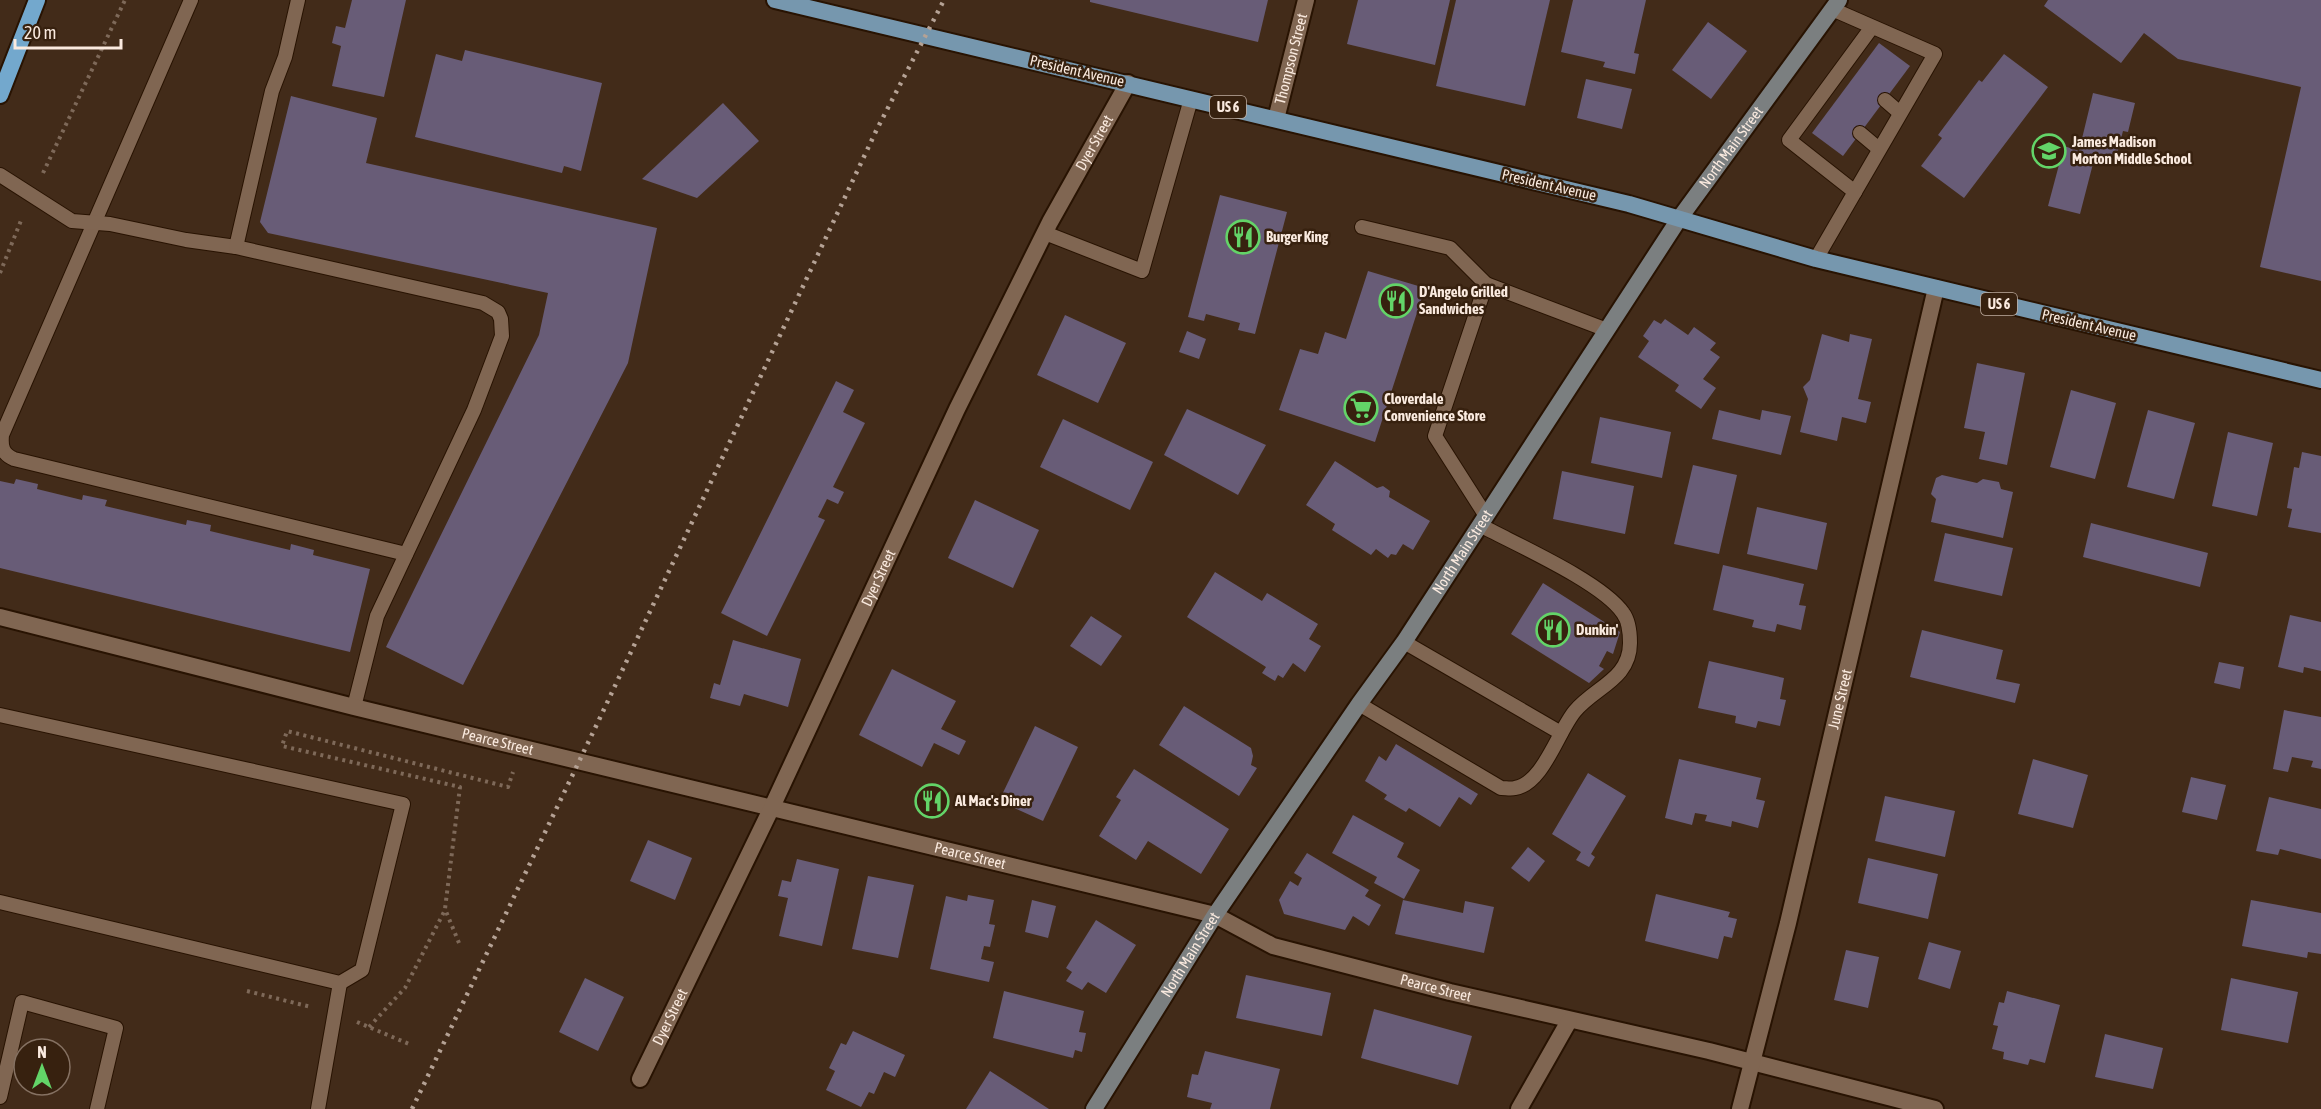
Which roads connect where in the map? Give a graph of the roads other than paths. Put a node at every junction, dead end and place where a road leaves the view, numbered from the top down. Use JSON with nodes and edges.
{"nodes":[{"id":1,"x":37,"y":0,"type":"edge"},
{"id":2,"x":192,"y":0,"type":"edge"},
{"id":3,"x":298,"y":0,"type":"edge"},
{"id":4,"x":775,"y":0,"type":"edge"},
{"id":5,"x":1306,"y":0,"type":"edge"},
{"id":6,"x":1836,"y":4,"type":"edge"},
{"id":7,"x":833,"y":7,"type":"edge"},
{"id":8,"x":1872,"y":27,"type":"junction"},
{"id":9,"x":1128,"y":83,"type":"junction"},
{"id":10,"x":0,"y":95,"type":"edge"},
{"id":11,"x":1191,"y":99,"type":"junction"},
{"id":12,"x":1885,"y":100,"type":"dead end"},
{"id":13,"x":1900,"y":113,"type":"junction"},
{"id":14,"x":1276,"y":119,"type":"junction"},
{"id":15,"x":1860,"y":134,"type":"dead end"},
{"id":16,"x":1880,"y":149,"type":"junction"},
{"id":17,"x":0,"y":175,"type":"edge"},
{"id":18,"x":1855,"y":192,"type":"junction"},
{"id":19,"x":1679,"y":219,"type":"junction"},
{"id":20,"x":93,"y":222,"type":"junction"},
{"id":21,"x":1362,"y":226,"type":"dead end"},
{"id":22,"x":1045,"y":233,"type":"junction"},
{"id":23,"x":236,"y":247,"type":"junction"},
{"id":24,"x":1816,"y":259,"type":"junction"},
{"id":25,"x":1486,"y":284,"type":"junction"},
{"id":26,"x":1936,"y":288,"type":"junction"},
{"id":27,"x":1607,"y":330,"type":"junction"},
{"id":28,"x":2321,"y":380,"type":"edge"},
{"id":29,"x":1483,"y":520,"type":"junction"},
{"id":30,"x":406,"y":554,"type":"junction"},
{"id":31,"x":0,"y":617,"type":"edge"},
{"id":32,"x":1404,"y":642,"type":"junction"},
{"id":33,"x":1359,"y":704,"type":"junction"},
{"id":34,"x":354,"y":707,"type":"junction"},
{"id":35,"x":0,"y":715,"type":"edge"},
{"id":36,"x":1561,"y":734,"type":"junction"},
{"id":37,"x":772,"y":807,"type":"junction"},
{"id":38,"x":0,"y":902,"type":"edge"},
{"id":39,"x":1215,"y":915,"type":"junction"},
{"id":40,"x":340,"y":983,"type":"junction"},
{"id":41,"x":1569,"y":1021,"type":"junction"},
{"id":42,"x":1751,"y":1062,"type":"junction"},
{"id":43,"x":640,"y":1079,"type":"dead end"},
{"id":44,"x":0,"y":1097,"type":"edge"},
{"id":45,"x":97,"y":1109,"type":"edge"},
{"id":46,"x":318,"y":1109,"type":"edge"},
{"id":47,"x":1094,"y":1109,"type":"edge"},
{"id":48,"x":1519,"y":1109,"type":"edge"},
{"id":49,"x":1740,"y":1109,"type":"edge"},
{"id":50,"x":1935,"y":1109,"type":"edge"}],
"edges":[{"from":1,"to":10,"type":"highway"},
{"from":2,"to":20,"type":"lane"},
{"from":3,"to":23,"type":"lane"},
{"from":4,"to":7,"type":"main road","name":"President Avenue","number":"US 6"},
{"from":5,"to":14,"type":"street","name":"Thompson Street"},
{"from":6,"to":8,"type":"lane"},
{"from":6,"to":19,"type":"main road","name":"North Main Street"},
{"from":7,"to":9,"type":"main road","name":"President Avenue","number":"US 6"},
{"from":8,"to":13,"type":"lane"},
{"from":8,"to":18,"type":"lane"},
{"from":9,"to":11,"type":"main road","name":"President Avenue","number":"US 6"},
{"from":9,"to":22,"type":"street","name":"Dyer Street"},
{"from":11,"to":14,"type":"main road","name":"President Avenue","number":"US 6"},
{"from":11,"to":22,"type":"lane"},
{"from":12,"to":13,"type":"lane"},
{"from":13,"to":16,"type":"lane"},
{"from":14,"to":19,"type":"main road","name":"President Avenue","number":"US 6"},
{"from":15,"to":16,"type":"lane"},
{"from":16,"to":18,"type":"lane"},
{"from":17,"to":20,"type":"lane"},
{"from":18,"to":24,"type":"lane"},
{"from":19,"to":24,"type":"main road","name":"President Avenue","number":"US 6"},
{"from":19,"to":27,"type":"main road","name":"North Main Street"},
{"from":20,"to":23,"type":"lane"},
{"from":20,"to":30,"type":"lane"},
{"from":21,"to":25,"type":"lane"},
{"from":22,"to":37,"type":"street","name":"Dyer Street"},
{"from":23,"to":30,"type":"lane"},
{"from":24,"to":26,"type":"main road","name":"President Avenue","number":"US 6"},
{"from":25,"to":27,"type":"lane"},
{"from":25,"to":29,"type":"lane"},
{"from":26,"to":28,"type":"main road","name":"President Avenue","number":"US 6"},
{"from":26,"to":42,"type":"street","name":"June Street"},
{"from":27,"to":29,"type":"main road","name":"North Main Street"},
{"from":29,"to":32,"type":"main road","name":"North Main Street"},
{"from":29,"to":36,"type":"lane"},
{"from":30,"to":34,"type":"lane"},
{"from":31,"to":34,"type":"street","name":"Pearce Street"},
{"from":32,"to":33,"type":"main road","name":"North Main Street"},
{"from":32,"to":36,"type":"lane"},
{"from":33,"to":36,"type":"lane"},
{"from":33,"to":39,"type":"main road","name":"North Main Street"},
{"from":34,"to":37,"type":"street","name":"Pearce Street"},
{"from":35,"to":40,"type":"lane"},
{"from":37,"to":39,"type":"street","name":"Pearce Street"},
{"from":37,"to":43,"type":"street","name":"Dyer Street"},
{"from":38,"to":40,"type":"lane"},
{"from":39,"to":41,"type":"street","name":"Pearce Street"},
{"from":39,"to":47,"type":"main road","name":"North Main Street"},
{"from":40,"to":46,"type":"lane"},
{"from":41,"to":42,"type":"street","name":"Pearce Street"},
{"from":41,"to":48,"type":"street"},
{"from":42,"to":49,"type":"street","name":"June Street"},
{"from":42,"to":50,"type":"street","name":"Pearce Street"},
{"from":44,"to":45,"type":"lane"}]}
